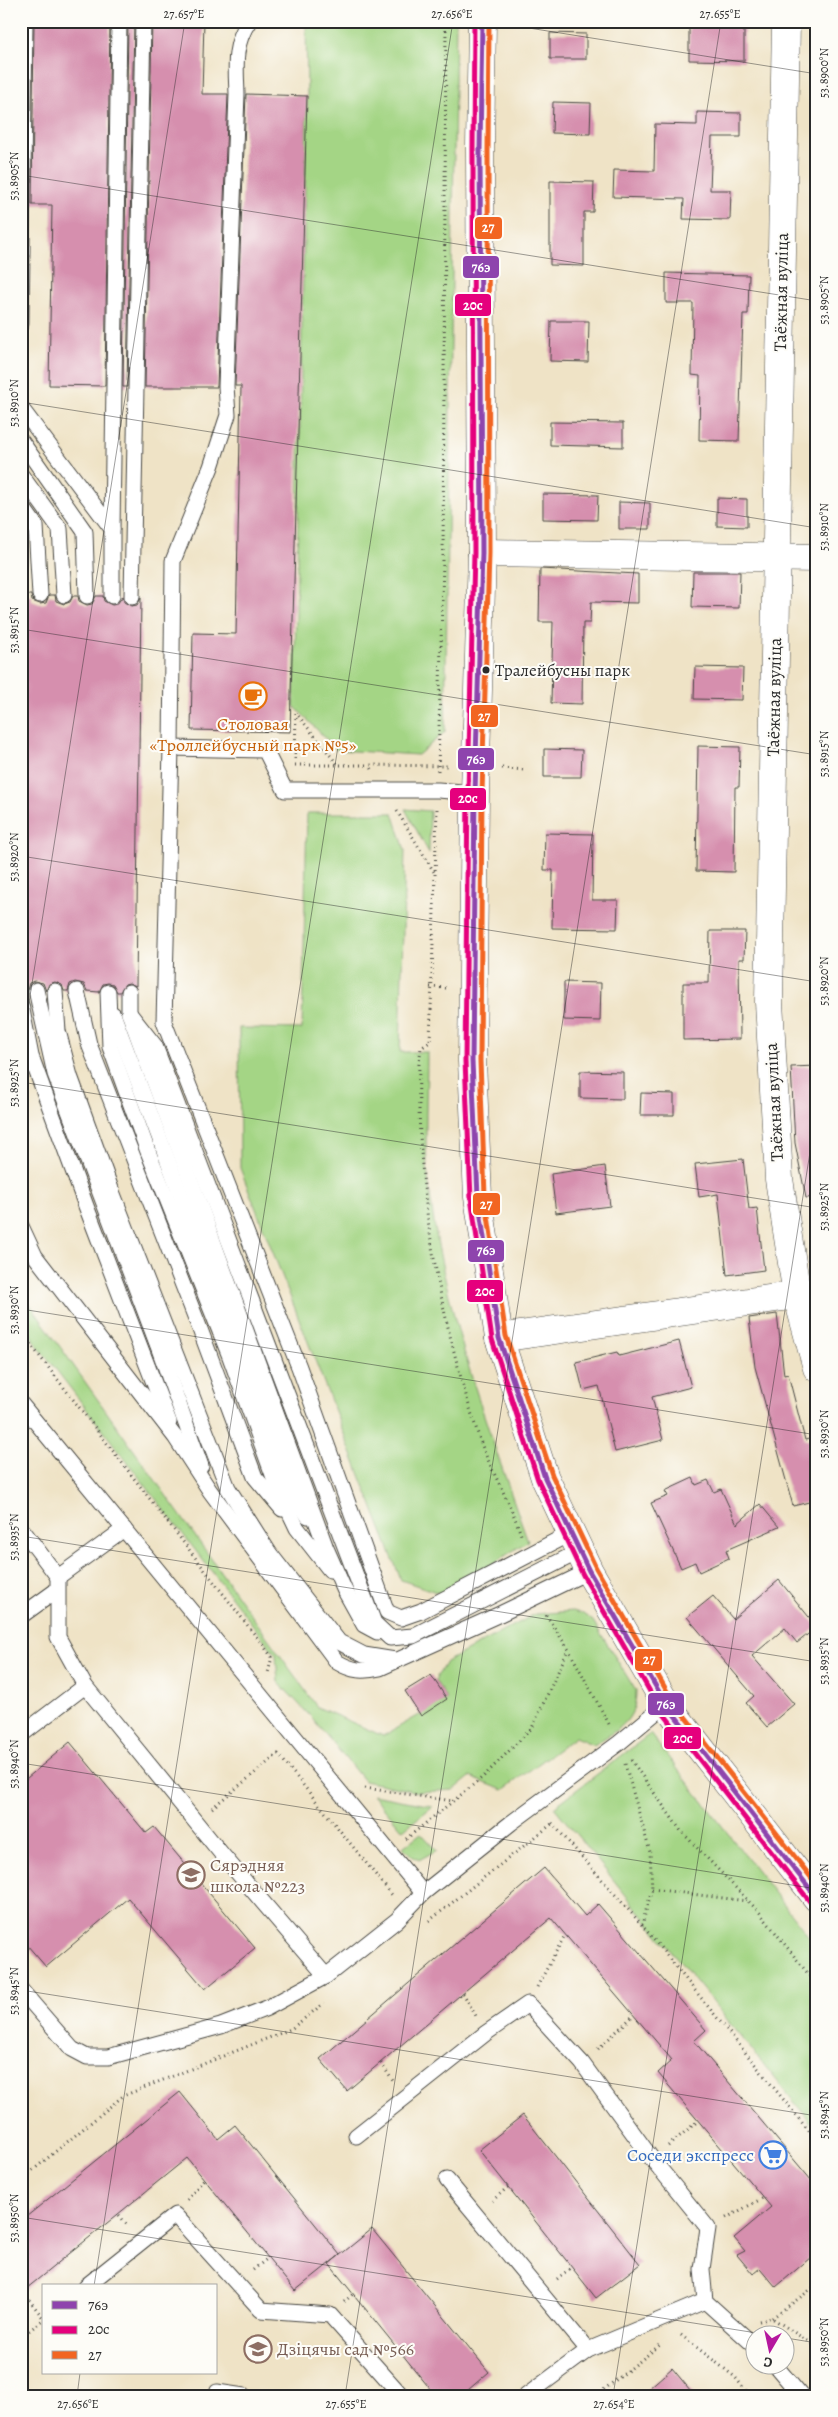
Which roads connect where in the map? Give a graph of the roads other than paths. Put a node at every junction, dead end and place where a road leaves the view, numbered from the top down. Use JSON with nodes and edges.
{"nodes":[{"id":1,"x":25,"y":21,"type":"edge"},
{"id":2,"x":119,"y":21,"type":"edge"},
{"id":3,"x":143,"y":21,"type":"edge"},
{"id":4,"x":249,"y":21,"type":"edge"},
{"id":5,"x":482,"y":21,"type":"edge"},
{"id":6,"x":786,"y":21,"type":"edge"},
{"id":7,"x":21,"y":324,"type":"edge"},
{"id":8,"x":21,"y":408,"type":"edge"},
{"id":9,"x":21,"y":441,"type":"edge"},
{"id":10,"x":21,"y":475,"type":"edge"},
{"id":11,"x":21,"y":505,"type":"edge"},
{"id":12,"x":112,"y":530,"type":"junction"},
{"id":13,"x":482,"y":553,"type":"junction"},
{"id":14,"x":776,"y":558,"type":"junction"},
{"id":15,"x":817,"y":558,"type":"edge"},
{"id":16,"x":40,"y":595,"type":"dead end"},
{"id":17,"x":64,"y":596,"type":"dead end"},
{"id":18,"x":87,"y":596,"type":"dead end"},
{"id":19,"x":112,"y":596,"type":"dead end"},
{"id":20,"x":132,"y":597,"type":"dead end"},
{"id":21,"x":171,"y":748,"type":"junction"},
{"id":22,"x":475,"y":793,"type":"junction"},
{"id":23,"x":36,"y":990,"type":"dead end"},
{"id":24,"x":56,"y":991,"type":"dead end"},
{"id":25,"x":77,"y":991,"type":"dead end"},
{"id":26,"x":129,"y":992,"type":"dead end"},
{"id":27,"x":21,"y":1004,"type":"edge"},
{"id":28,"x":129,"y":1013,"type":"junction"},
{"id":29,"x":21,"y":1226,"type":"edge"},
{"id":30,"x":807,"y":1294,"type":"edge"},
{"id":31,"x":499,"y":1338,"type":"junction"},
{"id":32,"x":817,"y":1368,"type":"edge"},
{"id":33,"x":21,"y":1404,"type":"edge"},
{"id":34,"x":175,"y":1437,"type":"junction"},
{"id":35,"x":210,"y":1491,"type":"junction"},
{"id":36,"x":21,"y":1528,"type":"edge"},
{"id":37,"x":297,"y":1528,"type":"junction"},
{"id":38,"x":124,"y":1529,"type":"junction"},
{"id":39,"x":326,"y":1548,"type":"junction"},
{"id":40,"x":580,"y":1552,"type":"junction"},
{"id":41,"x":57,"y":1584,"type":"junction"},
{"id":42,"x":344,"y":1589,"type":"junction"},
{"id":43,"x":21,"y":1616,"type":"edge"},
{"id":44,"x":390,"y":1638,"type":"junction"},
{"id":45,"x":395,"y":1660,"type":"junction"},
{"id":46,"x":85,"y":1686,"type":"junction"},
{"id":47,"x":666,"y":1704,"type":"junction"},
{"id":48,"x":21,"y":1735,"type":"edge"},
{"id":49,"x":423,"y":1893,"type":"junction"},
{"id":50,"x":817,"y":1898,"type":"edge"},
{"id":51,"x":326,"y":1976,"type":"junction"},
{"id":52,"x":21,"y":1990,"type":"edge"},
{"id":53,"x":356,"y":2136,"type":"dead end"},
{"id":54,"x":447,"y":2180,"type":"dead end"},
{"id":55,"x":89,"y":2284,"type":"edge"},
{"id":56,"x":705,"y":2301,"type":"junction"},
{"id":57,"x":746,"y":2338,"type":"edge"},
{"id":58,"x":588,"y":2350,"type":"junction"},
{"id":59,"x":782,"y":2374,"type":"edge"},
{"id":60,"x":217,"y":2392,"type":"dead end"},
{"id":61,"x":244,"y":2396,"type":"edge"},
{"id":62,"x":402,"y":2396,"type":"edge"},
{"id":63,"x":526,"y":2396,"type":"edge"},
{"id":64,"x":801,"y":2396,"type":"edge"}],
"edges":[{"from":1,"to":7,"type":"lane"},
{"from":2,"to":12,"type":"lane"},
{"from":3,"to":20,"type":"lane"},
{"from":4,"to":21,"type":"lane"},
{"from":5,"to":13,"type":"street"},
{"from":6,"to":14,"type":"street","name":"Таёжная вуліца"},
{"from":8,"to":12,"type":"lane"},
{"from":9,"to":18,"type":"lane"},
{"from":10,"to":17,"type":"lane"},
{"from":11,"to":16,"type":"lane"},
{"from":12,"to":19,"type":"lane"},
{"from":13,"to":14,"type":"street"},
{"from":13,"to":22,"type":"street"},
{"from":14,"to":15,"type":"street"},
{"from":14,"to":30,"type":"street","name":"Таёжная вуліца"},
{"from":21,"to":22,"type":"lane"},
{"from":21,"to":40,"type":"lane"},
{"from":22,"to":31,"type":"street"},
{"from":23,"to":35,"type":"lane"},
{"from":24,"to":45,"type":"lane"},
{"from":25,"to":37,"type":"lane"},
{"from":26,"to":28,"type":"lane"},
{"from":27,"to":34,"type":"lane"},
{"from":28,"to":39,"type":"lane"},
{"from":28,"to":44,"type":"lane"},
{"from":29,"to":34,"type":"lane"},
{"from":30,"to":31,"type":"street"},
{"from":30,"to":32,"type":"street","name":"Таёжная вуліца"},
{"from":31,"to":40,"type":"street"},
{"from":33,"to":38,"type":"lane"},
{"from":34,"to":35,"type":"lane"},
{"from":35,"to":45,"type":"lane"},
{"from":36,"to":41,"type":"lane"},
{"from":37,"to":39,"type":"lane"},
{"from":37,"to":42,"type":"lane"},
{"from":38,"to":41,"type":"lane"},
{"from":38,"to":49,"type":"lane"},
{"from":39,"to":42,"type":"lane"},
{"from":40,"to":44,"type":"lane"},
{"from":40,"to":45,"type":"lane"},
{"from":40,"to":47,"type":"street"},
{"from":41,"to":43,"type":"lane"},
{"from":41,"to":46,"type":"lane"},
{"from":42,"to":44,"type":"lane"},
{"from":46,"to":48,"type":"lane"},
{"from":46,"to":51,"type":"lane"},
{"from":47,"to":49,"type":"lane"},
{"from":47,"to":50,"type":"street"},
{"from":49,"to":51,"type":"lane"},
{"from":51,"to":52,"type":"lane"},
{"from":53,"to":56,"type":"lane"},
{"from":54,"to":58,"type":"lane"},
{"from":55,"to":62,"type":"lane"},
{"from":56,"to":57,"type":"lane"},
{"from":56,"to":58,"type":"lane"},
{"from":58,"to":63,"type":"lane"},
{"from":59,"to":64,"type":"lane"},
{"from":60,"to":61,"type":"lane"}]}
